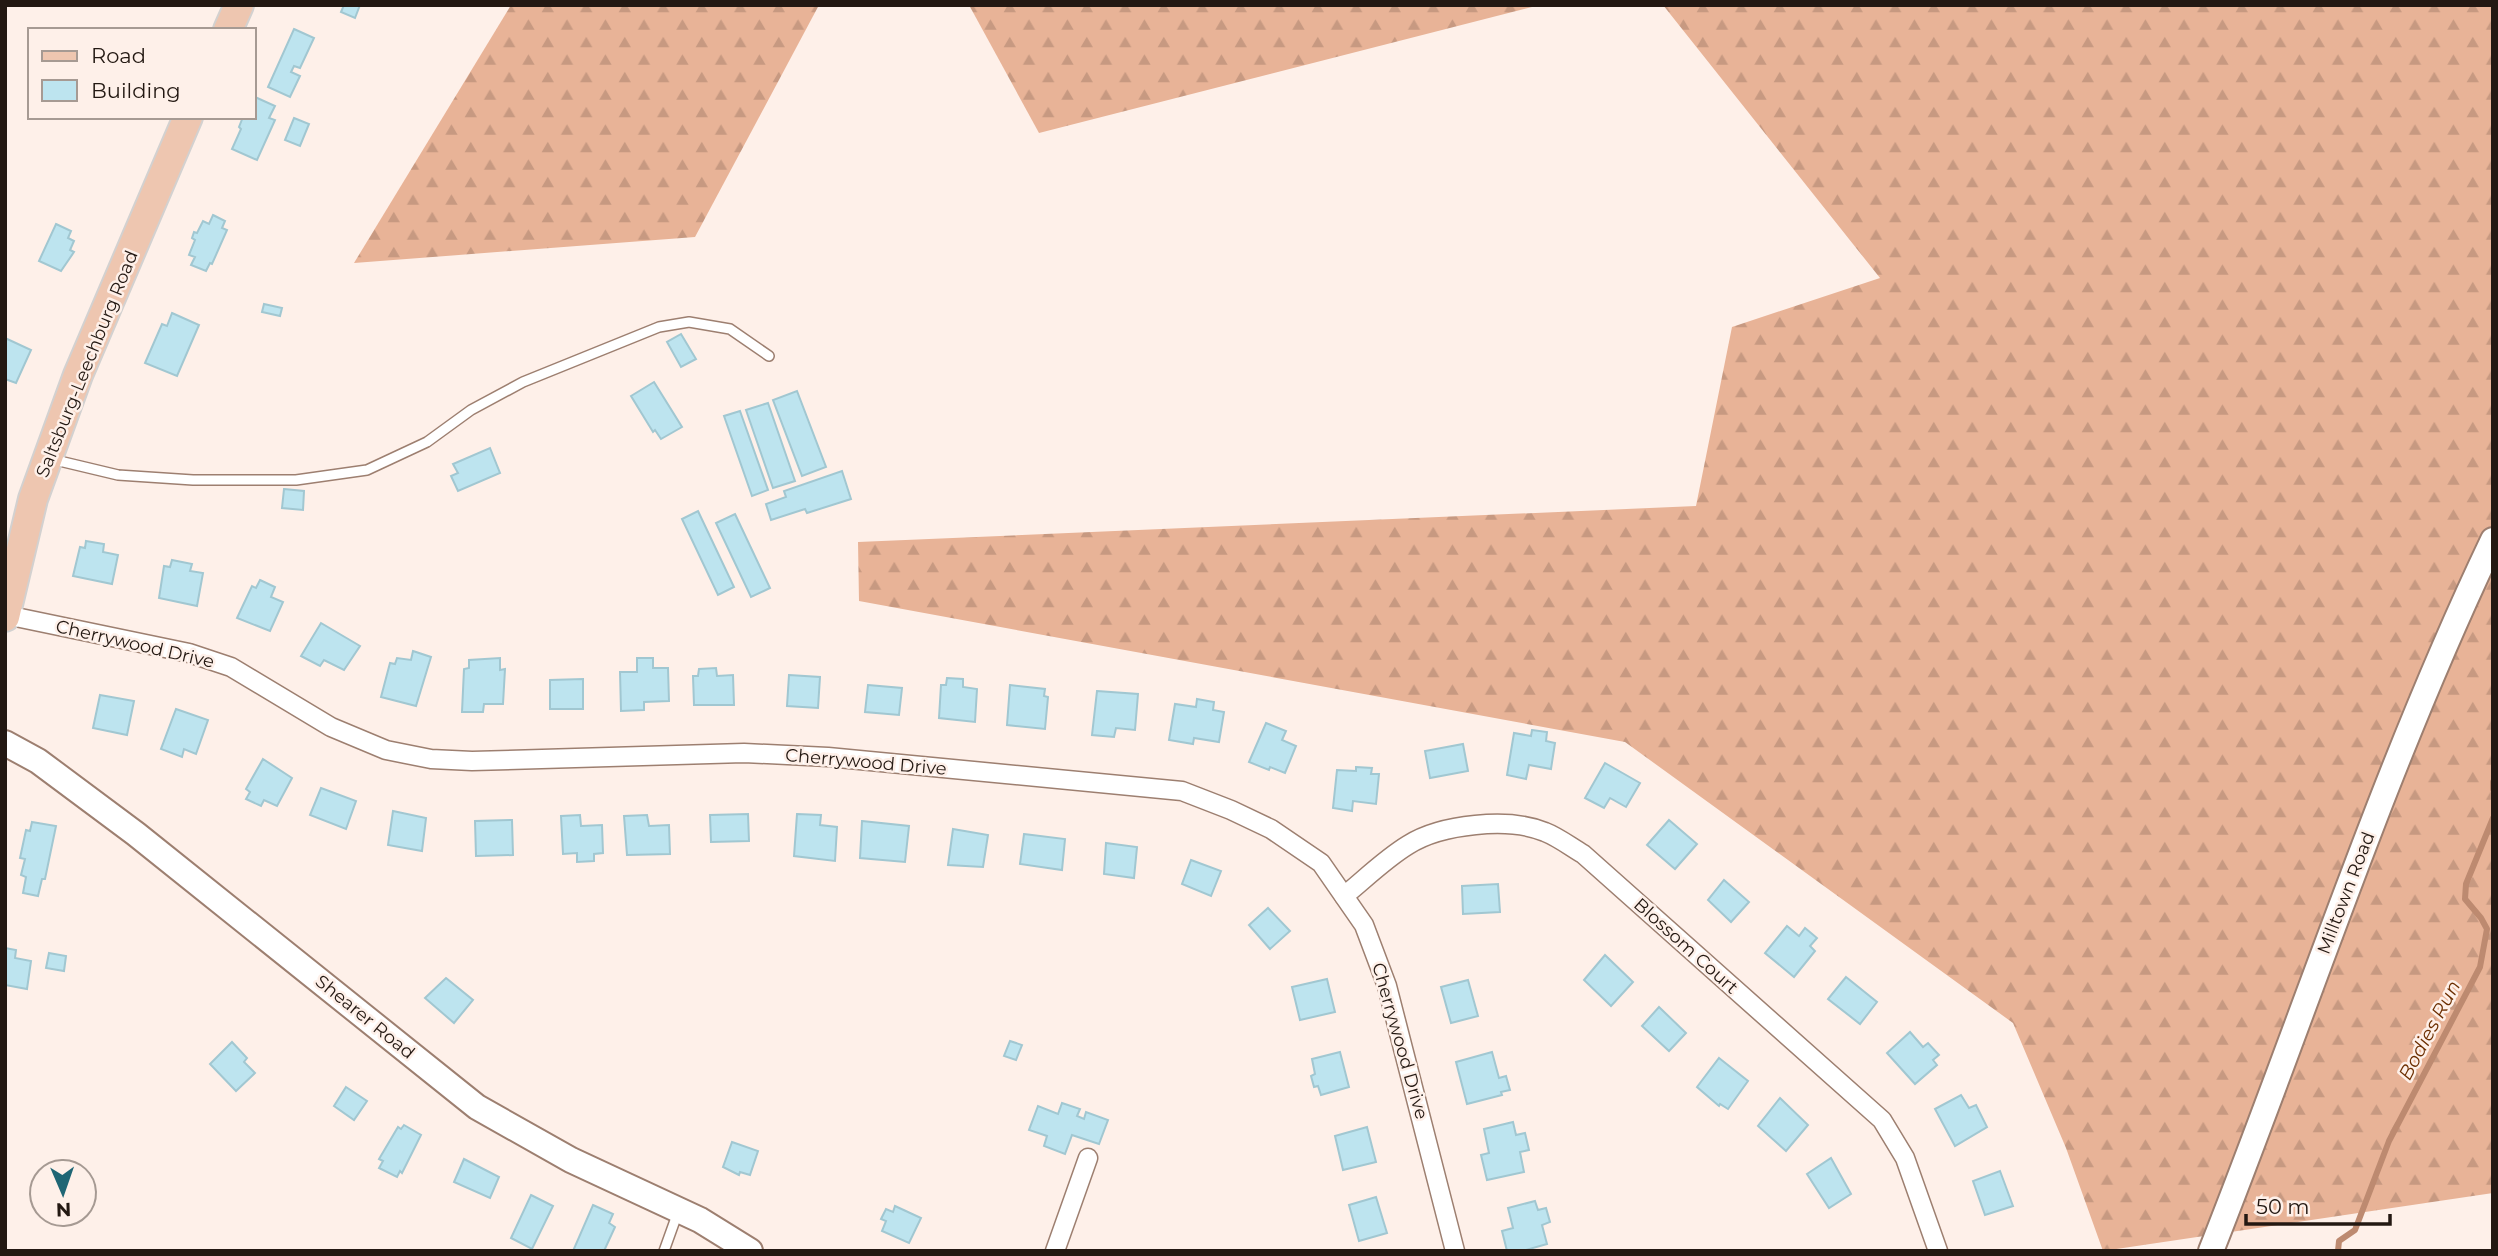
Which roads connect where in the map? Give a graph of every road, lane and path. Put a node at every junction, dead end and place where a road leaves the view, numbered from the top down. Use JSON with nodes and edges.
{"nodes":[{"id":1,"x":239,"y":5,"type":"edge"},
{"id":2,"x":229,"y":28,"type":"edge"},
{"id":3,"x":187,"y":119,"type":"edge"},
{"id":4,"x":769,"y":356,"type":"dead end"},
{"id":5,"x":48,"y":459,"type":"junction"},
{"id":6,"x":2493,"y":540,"type":"edge"},
{"id":7,"x":5,"y":616,"type":"edge"},
{"id":8,"x":5,"y":743,"type":"edge"},
{"id":9,"x":1344,"y":896,"type":"junction"},
{"id":10,"x":1088,"y":1158,"type":"dead end"},
{"id":11,"x":679,"y":1210,"type":"junction"},
{"id":12,"x":664,"y":1251,"type":"edge"},
{"id":13,"x":750,"y":1251,"type":"edge"},
{"id":14,"x":1055,"y":1251,"type":"edge"},
{"id":15,"x":1455,"y":1251,"type":"edge"},
{"id":16,"x":1938,"y":1251,"type":"edge"},
{"id":17,"x":2211,"y":1251,"type":"edge"}],
"edges":[{"from":1,"to":2,"type":"main road"},
{"from":3,"to":5,"type":"main road","name":"Saltsburg-Leechburg Road"},
{"from":4,"to":5,"type":"lane"},
{"from":5,"to":7,"type":"main road","name":"Saltsburg-Leechburg Road"},
{"from":6,"to":17,"type":"street","name":"Milltown Road"},
{"from":7,"to":9,"type":"street","name":"Cherrywood Drive"},
{"from":8,"to":11,"type":"street","name":"Shearer Road"},
{"from":9,"to":15,"type":"street","name":"Cherrywood Drive"},
{"from":9,"to":16,"type":"street","name":"Blossom Court"},
{"from":10,"to":14,"type":"street"},
{"from":11,"to":12,"type":"lane"},
{"from":11,"to":13,"type":"street","name":"Shearer Road"}]}
